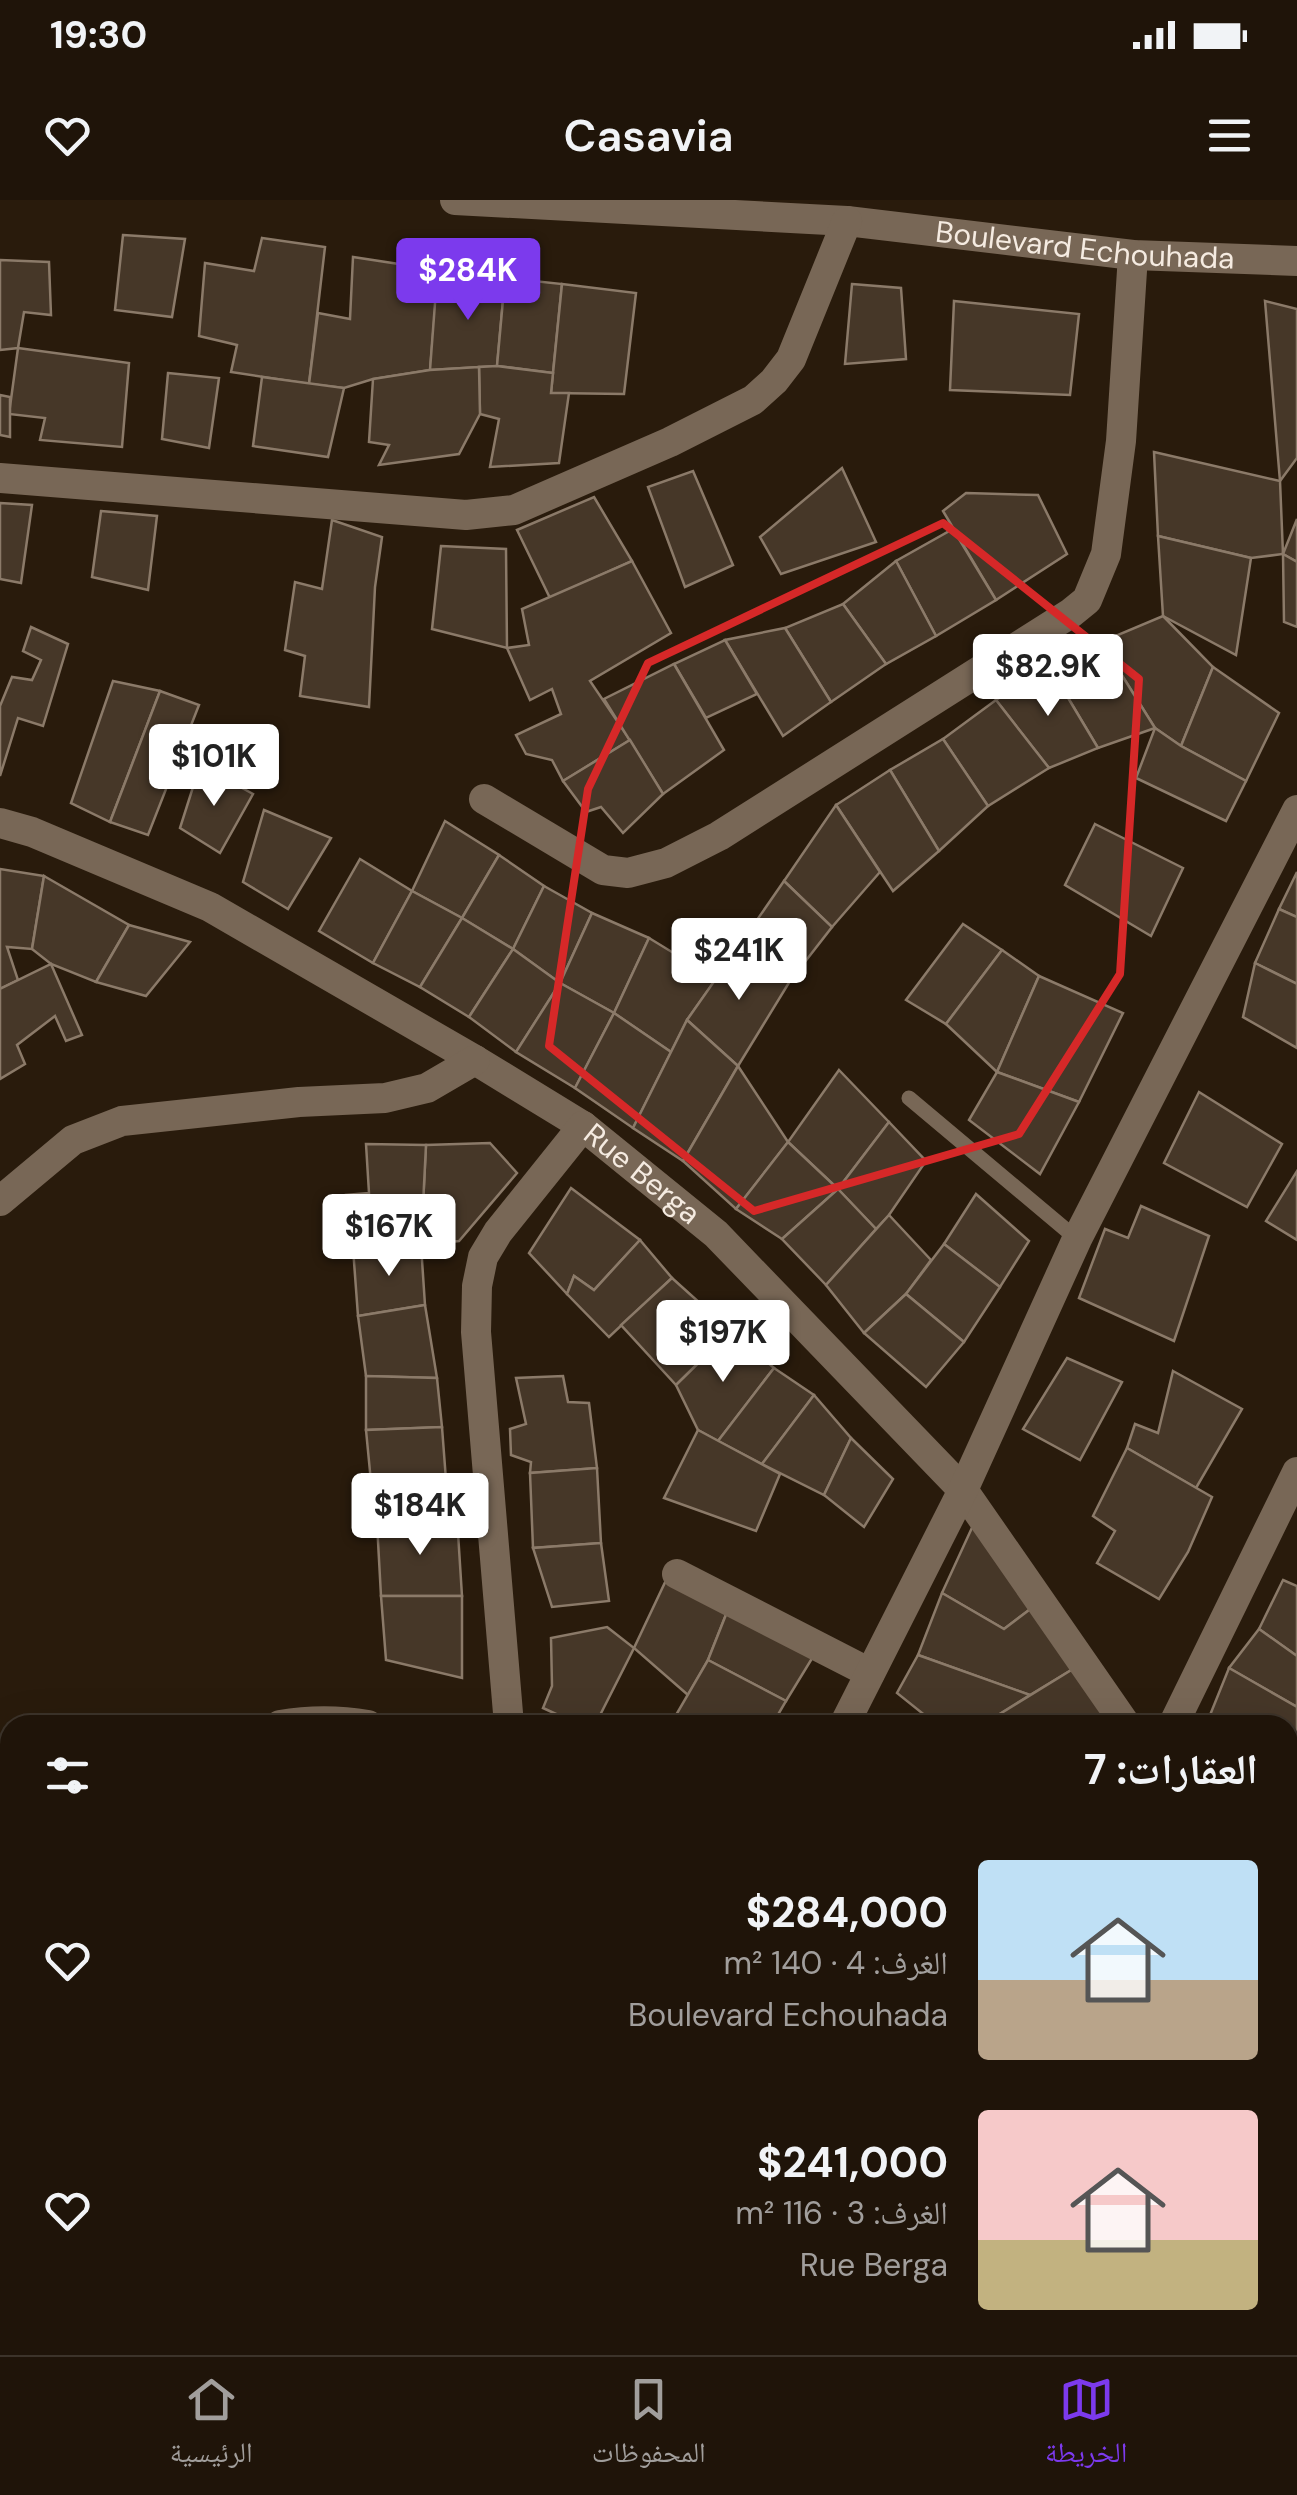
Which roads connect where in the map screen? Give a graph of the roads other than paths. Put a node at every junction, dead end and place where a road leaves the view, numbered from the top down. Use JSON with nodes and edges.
{"nodes":[{"id":1,"x":454,"y":200,"type":"edge"},
{"id":2,"x":682,"y":206,"type":"edge"},
{"id":3,"x":847,"y":220,"type":"junction"},
{"id":4,"x":1133,"y":255,"type":"junction"},
{"id":5,"x":1297,"y":260,"type":"edge"},
{"id":6,"x":0,"y":478,"type":"edge"},
{"id":7,"x":484,"y":799,"type":"dead end"},
{"id":8,"x":1297,"y":810,"type":"edge"},
{"id":9,"x":0,"y":823,"type":"edge"},
{"id":10,"x":475,"y":1060,"type":"junction"},
{"id":11,"x":909,"y":1098,"type":"dead end"},
{"id":12,"x":583,"y":1126,"type":"junction"},
{"id":13,"x":0,"y":1201,"type":"edge"},
{"id":14,"x":1077,"y":1239,"type":"junction"},
{"id":15,"x":1297,"y":1472,"type":"edge"},
{"id":16,"x":963,"y":1490,"type":"junction"},
{"id":17,"x":677,"y":1574,"type":"dead end"},
{"id":18,"x":870,"y":1672,"type":"junction"},
{"id":19,"x":508,"y":1715,"type":"edge"},
{"id":20,"x":849,"y":1715,"type":"edge"},
{"id":21,"x":1119,"y":1715,"type":"edge"},
{"id":22,"x":1178,"y":1715,"type":"edge"}],
"edges":[{"from":1,"to":2,"type":"street","name":"Boulevard Echouhada"},
{"from":2,"to":3,"type":"street","name":"Boulevard Echouhada"},
{"from":3,"to":4,"type":"street","name":"Boulevard Echouhada"},
{"from":3,"to":6,"type":"street"},
{"from":4,"to":5,"type":"street","name":"Boulevard Echouhada"},
{"from":4,"to":7,"type":"street"},
{"from":8,"to":14,"type":"street"},
{"from":9,"to":10,"type":"street","name":"Rue Berga"},
{"from":10,"to":12,"type":"street","name":"Rue Berga"},
{"from":10,"to":13,"type":"street"},
{"from":11,"to":14,"type":"lane"},
{"from":12,"to":16,"type":"street","name":"Rue Berga"},
{"from":12,"to":19,"type":"street"},
{"from":14,"to":16,"type":"street"},
{"from":15,"to":22,"type":"street"},
{"from":16,"to":18,"type":"street"},
{"from":16,"to":21,"type":"street","name":"Rue Berga"},
{"from":17,"to":18,"type":"street"},
{"from":18,"to":20,"type":"street"}]}
